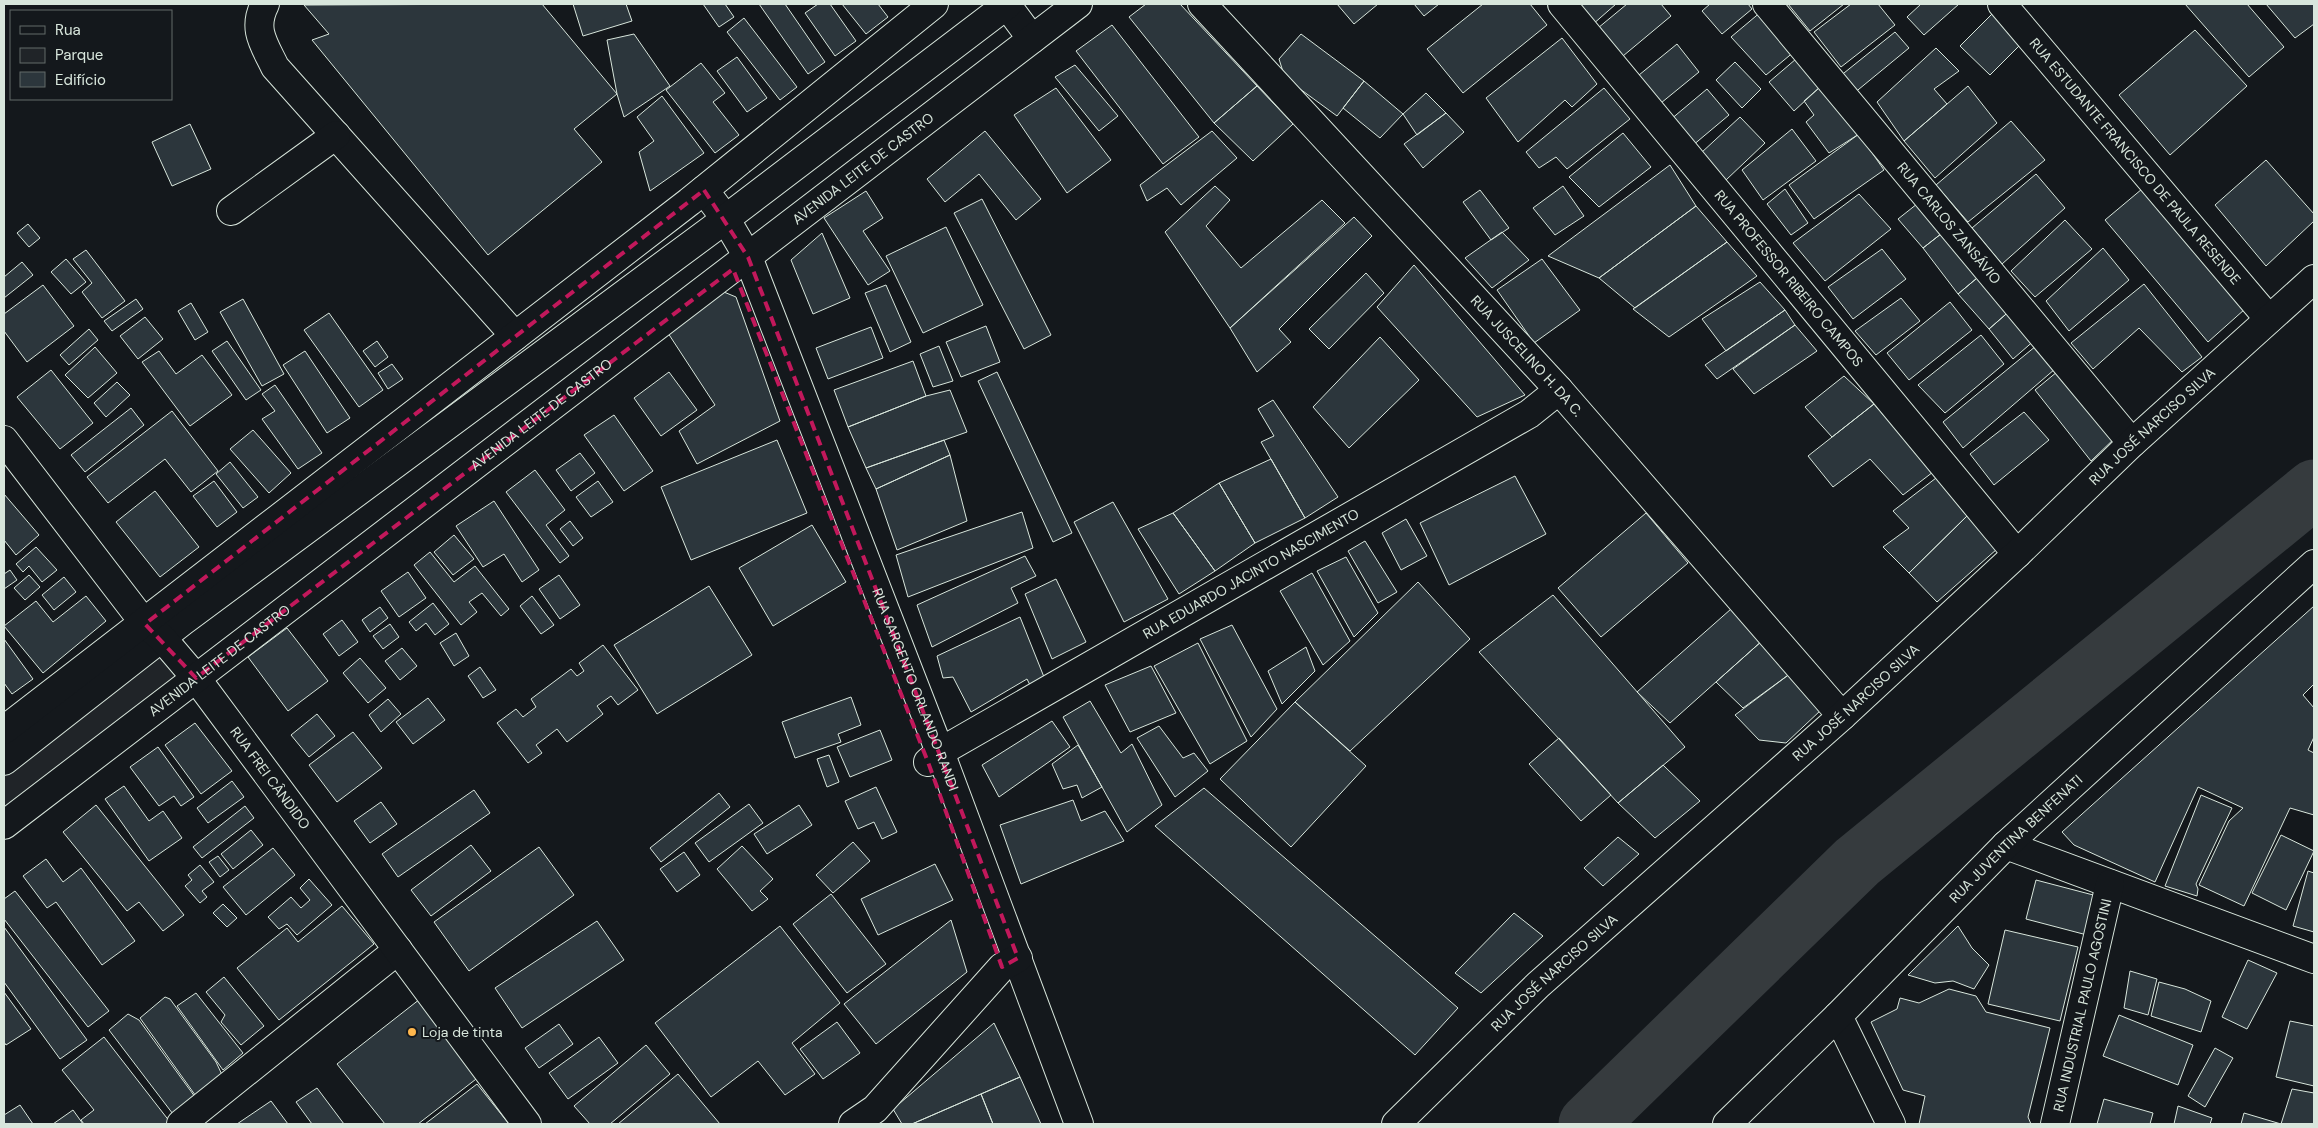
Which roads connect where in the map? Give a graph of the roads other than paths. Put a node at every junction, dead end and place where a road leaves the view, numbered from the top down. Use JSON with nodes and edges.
{"nodes":[{"id":1,"x":265,"y":4,"type":"edge"},
{"id":2,"x":934,"y":4,"type":"edge"},
{"id":3,"x":1007,"y":4,"type":"edge"},
{"id":4,"x":1078,"y":4,"type":"edge"},
{"id":5,"x":1202,"y":4,"type":"edge"},
{"id":6,"x":1562,"y":4,"type":"edge"},
{"id":7,"x":1767,"y":4,"type":"edge"},
{"id":8,"x":2002,"y":4,"type":"edge"},
{"id":9,"x":1032,"y":39,"type":"junction"},
{"id":10,"x":336,"y":135,"type":"junction"},
{"id":11,"x":696,"y":196,"type":"junction"},
{"id":12,"x":231,"y":211,"type":"dead end"},
{"id":13,"x":718,"y":224,"type":"junction"},
{"id":14,"x":741,"y":263,"type":"junction"},
{"id":15,"x":2314,"y":279,"type":"edge"},
{"id":16,"x":2269,"y":319,"type":"junction"},
{"id":17,"x":515,"y":336,"type":"junction"},
{"id":18,"x":1558,"y":390,"type":"junction"},
{"id":19,"x":4,"y":440,"type":"edge"},
{"id":20,"x":2132,"y":443,"type":"junction"},
{"id":21,"x":2018,"y":554,"type":"junction"},
{"id":22,"x":2314,"y":564,"type":"edge"},
{"id":23,"x":153,"y":631,"type":"junction"},
{"id":24,"x":196,"y":678,"type":"junction"},
{"id":25,"x":1842,"y":716,"type":"junction"},
{"id":26,"x":4,"y":730,"type":"edge"},
{"id":27,"x":934,"y":757,"type":"junction"},
{"id":28,"x":4,"y":761,"type":"edge"},
{"id":29,"x":4,"y":825,"type":"edge"},
{"id":30,"x":2006,"y":845,"type":"junction"},
{"id":31,"x":2110,"y":884,"type":"junction"},
{"id":32,"x":398,"y":950,"type":"junction"},
{"id":33,"x":2314,"y":959,"type":"edge"},
{"id":34,"x":1010,"y":962,"type":"junction"},
{"id":35,"x":1838,"y":1016,"type":"junction"},
{"id":36,"x":878,"y":1117,"type":"edge"},
{"id":37,"x":181,"y":1124,"type":"edge"},
{"id":38,"x":527,"y":1124,"type":"edge"},
{"id":39,"x":854,"y":1124,"type":"edge"},
{"id":40,"x":1060,"y":1124,"type":"edge"},
{"id":41,"x":1079,"y":1124,"type":"edge"},
{"id":42,"x":1396,"y":1124,"type":"edge"},
{"id":43,"x":1727,"y":1124,"type":"edge"},
{"id":44,"x":1890,"y":1124,"type":"edge"},
{"id":45,"x":2055,"y":1124,"type":"edge"}],
"edges":[{"from":1,"to":10,"type":"main road"},
{"from":2,"to":11,"type":"main road"},
{"from":3,"to":9,"type":"main road"},
{"from":3,"to":13,"type":"main road"},
{"from":4,"to":9,"type":"main road","name":"AVENIDA LEITE DE CASTRO"},
{"from":5,"to":18,"type":"main road","name":"RUA JUSCELINO H. DA C."},
{"from":6,"to":21,"type":"main road","name":"RUA PROFESSOR RIBEIRO CAMPOS"},
{"from":7,"to":20,"type":"main road","name":"RUA CARLOS ZANSÁVIO"},
{"from":8,"to":16,"type":"main road","name":"RUA ESTUDANTE FRANCISCO DE PAULA RESENDE"},
{"from":9,"to":14,"type":"main road","name":"AVENIDA LEITE DE CASTRO"},
{"from":10,"to":12,"type":"main road"},
{"from":10,"to":17,"type":"main road"},
{"from":11,"to":13,"type":"main road","name":"RUA SARGENTO ORLANDO RANDI"},
{"from":11,"to":17,"type":"main road"},
{"from":13,"to":14,"type":"main road","name":"RUA SARGENTO ORLANDO RANDI"},
{"from":13,"to":23,"type":"main road"},
{"from":14,"to":24,"type":"main road","name":"AVENIDA LEITE DE CASTRO"},
{"from":14,"to":27,"type":"main road","name":"RUA SARGENTO ORLANDO RANDI"},
{"from":15,"to":16,"type":"main road","name":"RUA JOSÉ NARCISO SILVA"},
{"from":16,"to":20,"type":"main road","name":"RUA JOSÉ NARCISO SILVA"},
{"from":17,"to":23,"type":"main road"},
{"from":18,"to":25,"type":"main road","name":"RUA JUSCELINO H. DA C."},
{"from":18,"to":27,"type":"main road","name":"RUA EDUARDO JACINTO NASCIMENTO"},
{"from":19,"to":23,"type":"main road","name":"RUA FREI CÂNDIDO"},
{"from":20,"to":21,"type":"main road","name":"RUA JOSÉ NARCISO SILVA"},
{"from":21,"to":25,"type":"main road","name":"RUA JOSÉ NARCISO SILVA"},
{"from":22,"to":30,"type":"main road","name":"RUA JUVENTINA BENFENATI"},
{"from":23,"to":24,"type":"main road","name":"RUA FREI CÂNDIDO"},
{"from":23,"to":26,"type":"main road"},
{"from":23,"to":28,"type":"main road"},
{"from":24,"to":29,"type":"main road","name":"AVENIDA LEITE DE CASTRO"},
{"from":24,"to":32,"type":"main road","name":"RUA FREI CÂNDIDO"},
{"from":25,"to":42,"type":"main road","name":"RUA JOSÉ NARCISO SILVA"},
{"from":27,"to":34,"type":"main road","name":"RUA SARGENTO ORLANDO RANDI"},
{"from":30,"to":31,"type":"main road"},
{"from":30,"to":35,"type":"main road","name":"RUA JUVENTINA BENFENATI"},
{"from":31,"to":33,"type":"main road"},
{"from":31,"to":45,"type":"main road","name":"RUA INDUSTRIAL PAULO AGOSTINI"},
{"from":32,"to":37,"type":"main road"},
{"from":32,"to":38,"type":"main road","name":"RUA FREI CÂNDIDO"},
{"from":34,"to":36,"type":"main road"},
{"from":34,"to":40,"type":"main road","name":"RUA SARGENTO ORLANDO RANDI"},
{"from":34,"to":41,"type":"main road","name":"RUA SARGENTO ORLANDO RANDI"},
{"from":35,"to":43,"type":"main road","name":"RUA JUVENTINA BENFENATI"},
{"from":35,"to":44,"type":"main road"},
{"from":36,"to":39,"type":"main road"}]}
